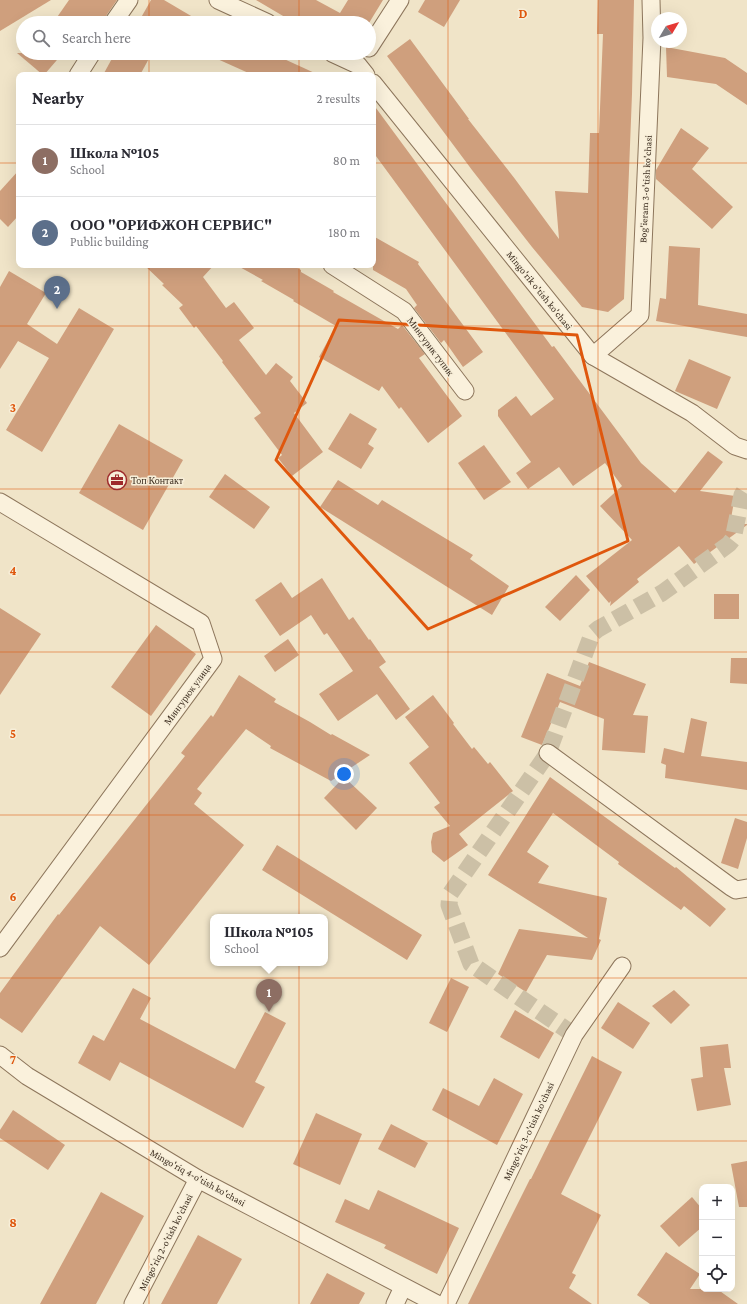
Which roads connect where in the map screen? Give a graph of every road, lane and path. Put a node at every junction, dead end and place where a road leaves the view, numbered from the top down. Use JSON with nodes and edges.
{"nodes":[{"id":1,"x":130,"y":0,"type":"edge"},
{"id":2,"x":218,"y":0,"type":"edge"},
{"id":3,"x":400,"y":0,"type":"edge"},
{"id":4,"x":651,"y":0,"type":"edge"},
{"id":5,"x":118,"y":16,"type":"edge"},
{"id":6,"x":253,"y":16,"type":"edge"},
{"id":7,"x":376,"y":37,"type":"edge"},
{"id":8,"x":88,"y":60,"type":"edge"},
{"id":9,"x":352,"y":60,"type":"edge"},
{"id":10,"x":363,"y":64,"type":"edge"},
{"id":11,"x":80,"y":72,"type":"edge"},
{"id":12,"x":376,"y":87,"type":"edge"},
{"id":13,"x":337,"y":268,"type":"edge"},
{"id":14,"x":593,"y":356,"type":"junction"},
{"id":15,"x":465,"y":391,"type":"dead end"},
{"id":16,"x":747,"y":450,"type":"edge"},
{"id":17,"x":0,"y":502,"type":"edge"},
{"id":18,"x":548,"y":753,"type":"dead end"},
{"id":19,"x":747,"y":888,"type":"edge"},
{"id":20,"x":0,"y":948,"type":"edge"},
{"id":21,"x":622,"y":966,"type":"dead end"},
{"id":22,"x":0,"y":1055,"type":"edge"},
{"id":23,"x":198,"y":1179,"type":"junction"},
{"id":24,"x":403,"y":1287,"type":"junction"},
{"id":25,"x":133,"y":1304,"type":"edge"},
{"id":26,"x":395,"y":1304,"type":"edge"},
{"id":27,"x":437,"y":1304,"type":"edge"},
{"id":28,"x":446,"y":1304,"type":"edge"}],
"edges":[{"from":1,"to":5,"type":"street"},
{"from":2,"to":6,"type":"street"},
{"from":3,"to":7,"type":"street"},
{"from":4,"to":14,"type":"street","name":"Bog'ieram 3-o'tish ko'chasi"},
{"from":8,"to":11,"type":"street"},
{"from":9,"to":10,"type":"street"},
{"from":12,"to":14,"type":"street","name":"Mingo'rik o'tish ko'chasi"},
{"from":13,"to":15,"type":"street","name":"Мингурик тупик"},
{"from":14,"to":16,"type":"street","name":"Mingo'rik o'tish ko'chasi"},
{"from":17,"to":20,"type":"street","name":"Мингурюк улица"},
{"from":18,"to":19,"type":"street"},
{"from":21,"to":28,"type":"street","name":"Mingo'riq 3-o'tish ko'chasi"},
{"from":22,"to":23,"type":"street","name":"Mingo'riq 4-o'tish ko'chasi"},
{"from":23,"to":24,"type":"street","name":"Mingo'riq 4-o'tish ko'chasi"},
{"from":23,"to":25,"type":"street","name":"Mingo'riq 2-o'tish ko'chasi"},
{"from":24,"to":26,"type":"street"},
{"from":24,"to":27,"type":"street","name":"Mingo'riq 4-o'tish ko'chasi"}]}
